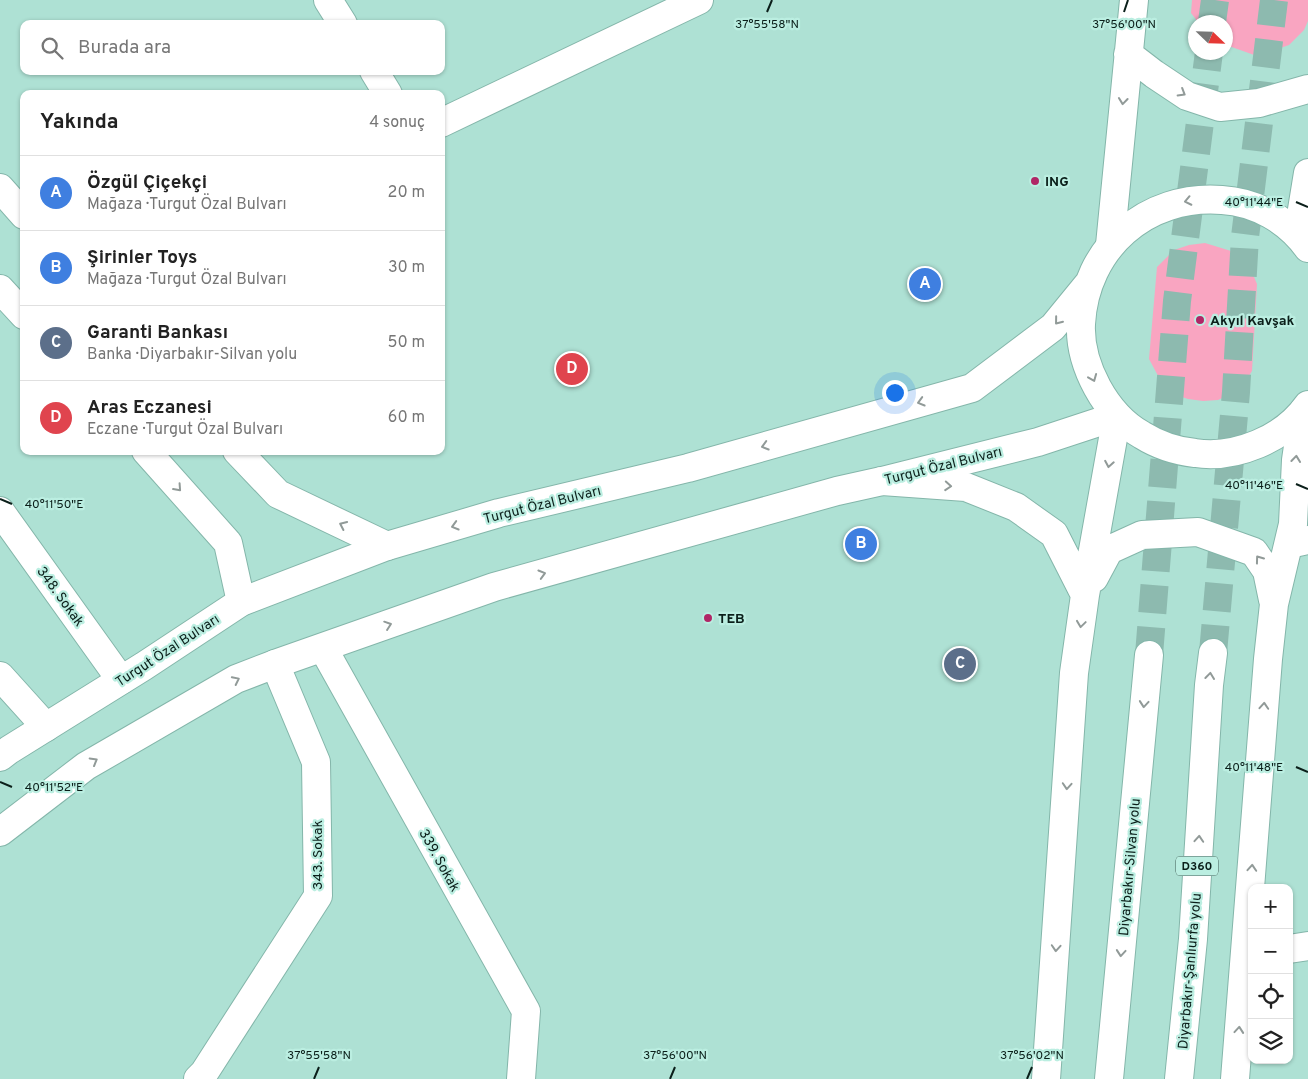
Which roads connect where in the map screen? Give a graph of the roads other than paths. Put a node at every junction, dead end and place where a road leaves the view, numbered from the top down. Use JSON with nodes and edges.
{"nodes":[{"id":1,"x":328,"y":0,"type":"edge"},
{"id":2,"x":699,"y":0,"type":"edge"},
{"id":3,"x":1134,"y":0,"type":"edge"},
{"id":4,"x":340,"y":20,"type":"edge"},
{"id":5,"x":1128,"y":54,"type":"junction"},
{"id":6,"x":376,"y":75,"type":"edge"},
{"id":7,"x":386,"y":90,"type":"edge"},
{"id":8,"x":1308,"y":90,"type":"edge"},
{"id":9,"x":445,"y":121,"type":"edge"},
{"id":10,"x":1308,"y":173,"type":"edge"},
{"id":11,"x":0,"y":188,"type":"edge"},
{"id":12,"x":20,"y":210,"type":"edge"},
{"id":13,"x":1305,"y":236,"type":"edge"},
{"id":14,"x":1110,"y":245,"type":"junction"},
{"id":15,"x":1088,"y":283,"type":"junction"},
{"id":16,"x":0,"y":289,"type":"edge"},
{"id":17,"x":20,"y":311,"type":"edge"},
{"id":18,"x":1306,"y":409,"type":"edge"},
{"id":19,"x":1117,"y":416,"type":"junction"},
{"id":20,"x":150,"y":455,"type":"edge"},
{"id":21,"x":241,"y":455,"type":"edge"},
{"id":22,"x":882,"y":481,"type":"junction"},
{"id":23,"x":1308,"y":502,"type":"edge"},
{"id":24,"x":0,"y":511,"type":"edge"},
{"id":25,"x":1296,"y":536,"type":"edge"},
{"id":26,"x":387,"y":546,"type":"junction"},
{"id":27,"x":1085,"y":595,"type":"junction"},
{"id":28,"x":241,"y":602,"type":"junction"},
{"id":29,"x":1274,"y":604,"type":"junction"},
{"id":30,"x":323,"y":648,"type":"junction"},
{"id":31,"x":1213,"y":653,"type":"tunnel mouth"},
{"id":32,"x":1149,"y":655,"type":"tunnel mouth"},
{"id":33,"x":275,"y":664,"type":"junction"},
{"id":34,"x":0,"y":676,"type":"edge"},
{"id":35,"x":121,"y":680,"type":"junction"},
{"id":36,"x":46,"y":727,"type":"junction"},
{"id":37,"x":0,"y":757,"type":"edge"},
{"id":38,"x":0,"y":832,"type":"edge"},
{"id":39,"x":1250,"y":929,"type":"edge"},
{"id":40,"x":1308,"y":946,"type":"edge"},
{"id":41,"x":1293,"y":948,"type":"edge"},
{"id":42,"x":1248,"y":960,"type":"edge"},
{"id":43,"x":198,"y":1079,"type":"edge"},
{"id":44,"x":521,"y":1079,"type":"edge"},
{"id":45,"x":1046,"y":1079,"type":"edge"},
{"id":46,"x":1109,"y":1079,"type":"edge"},
{"id":47,"x":1179,"y":1079,"type":"edge"},
{"id":48,"x":1235,"y":1079,"type":"edge"}],
"edges":[{"from":1,"to":4,"type":"main road"},
{"from":2,"to":9,"type":"main road"},
{"from":3,"to":5,"type":"main road"},
{"from":5,"to":8,"type":"main road","one_way":true},
{"from":5,"to":14,"type":"main road","one_way":true},
{"from":6,"to":7,"type":"main road"},
{"from":10,"to":13,"type":"main road"},
{"from":11,"to":12,"type":"main road"},
{"from":13,"to":14,"type":"main road","one_way":true},
{"from":14,"to":15,"type":"main road"},
{"from":15,"to":19,"type":"main road","one_way":true},
{"from":15,"to":26,"type":"main road","name":"Turgut Özal Bulvarı","one_way":true},
{"from":16,"to":17,"type":"main road"},
{"from":18,"to":19,"type":"main road"},
{"from":25,"to":18,"type":"main road","one_way":true},
{"from":19,"to":22,"type":"main road","name":"Turgut Özal Bulvarı"},
{"from":19,"to":27,"type":"main road","one_way":true},
{"from":20,"to":28,"type":"main road","one_way":true},
{"from":26,"to":21,"type":"main road","one_way":true},
{"from":22,"to":27,"type":"main road","one_way":true},
{"from":30,"to":22,"type":"main road","name":"Turgut Özal Bulvarı","one_way":true},
{"from":23,"to":25,"type":"main road"},
{"from":24,"to":35,"type":"main road","name":"348. Sokak"},
{"from":25,"to":29,"type":"main road"},
{"from":26,"to":28,"type":"main road","name":"Turgut Özal Bulvarı"},
{"from":29,"to":27,"type":"main road","one_way":true},
{"from":27,"to":45,"type":"main road","one_way":true},
{"from":28,"to":35,"type":"main road","name":"Turgut Özal Bulvarı"},
{"from":39,"to":29,"type":"main road","one_way":true},
{"from":30,"to":33,"type":"main road","name":"Turgut Özal Bulvarı"},
{"from":30,"to":44,"type":"main road","name":"339. Sokak"},
{"from":47,"to":31,"type":"main road","name":"Diyarbakır-Şanlıurfa yolu","number":"D360","one_way":true},
{"from":32,"to":46,"type":"main road","name":"Diyarbakır-Silvan yolu","one_way":true},
{"from":38,"to":33,"type":"main road","name":"Turgut Özal Bulvarı","one_way":true},
{"from":33,"to":43,"type":"main road","name":"343. Sokak"},
{"from":34,"to":36,"type":"main road"},
{"from":35,"to":36,"type":"main road","name":"Turgut Özal Bulvarı"},
{"from":36,"to":37,"type":"main road","name":"Turgut Özal Bulvarı"},
{"from":40,"to":41,"type":"main road"},
{"from":48,"to":42,"type":"main road","one_way":true}]}
